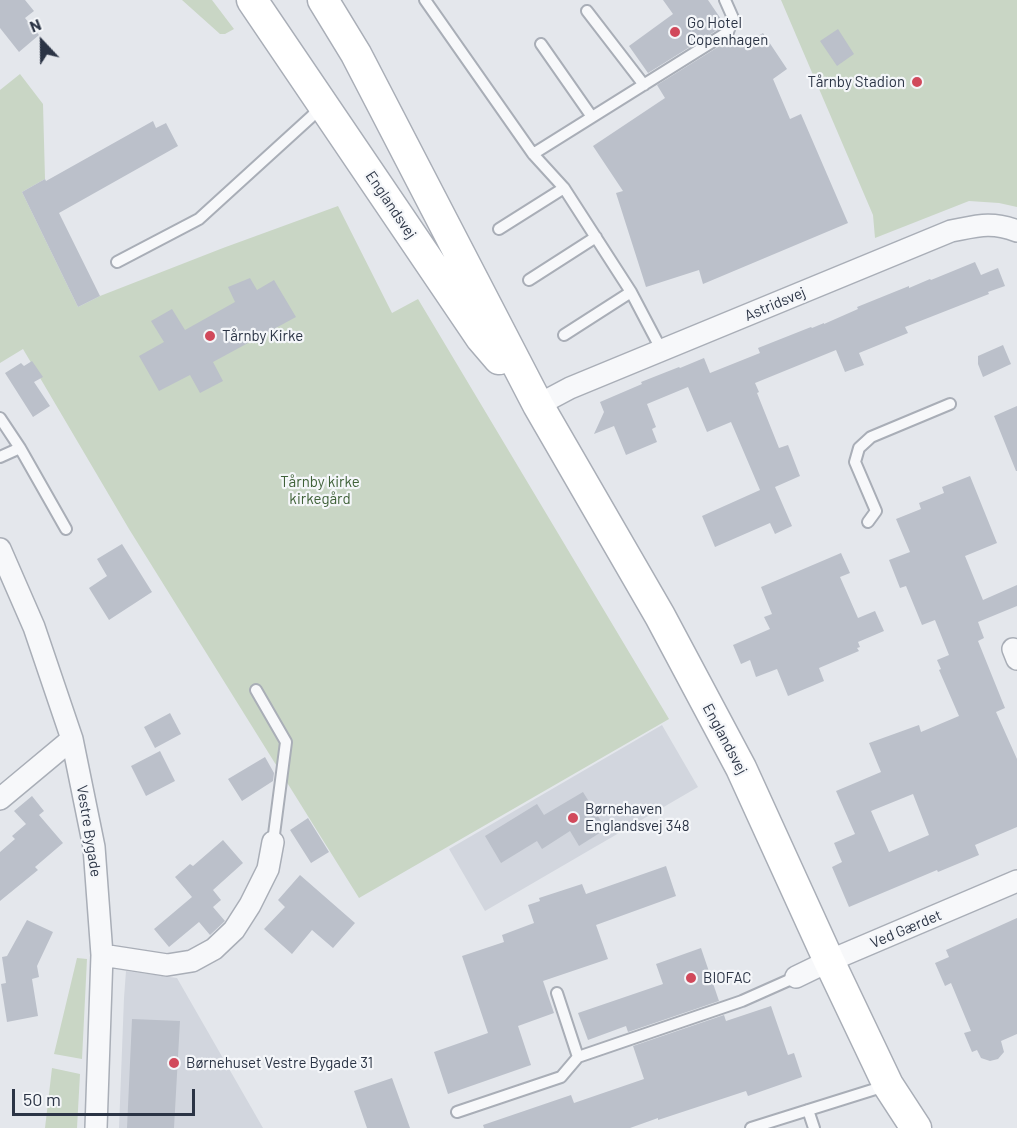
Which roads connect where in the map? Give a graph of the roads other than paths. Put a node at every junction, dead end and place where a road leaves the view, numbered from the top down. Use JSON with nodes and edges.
{"nodes":[{"id":1,"x":252,"y":0,"type":"edge"},
{"id":2,"x":323,"y":0,"type":"edge"},
{"id":3,"x":425,"y":0,"type":"edge"},
{"id":4,"x":725,"y":0,"type":"edge"},
{"id":5,"x":587,"y":11,"type":"dead end"},
{"id":6,"x":541,"y":44,"type":"dead end"},
{"id":7,"x":644,"y":85,"type":"junction"},
{"id":8,"x":322,"y":104,"type":"junction"},
{"id":9,"x":592,"y":117,"type":"junction"},
{"id":10,"x":532,"y":154,"type":"junction"},
{"id":11,"x":564,"y":188,"type":"junction"},
{"id":12,"x":499,"y":229,"type":"dead end"},
{"id":13,"x":1017,"y":231,"type":"edge"},
{"id":14,"x":596,"y":237,"type":"junction"},
{"id":15,"x":117,"y":262,"type":"dead end"},
{"id":16,"x":529,"y":280,"type":"dead end"},
{"id":17,"x":632,"y":292,"type":"junction"},
{"id":18,"x":564,"y":335,"type":"dead end"},
{"id":19,"x":662,"y":351,"type":"junction"},
{"id":20,"x":950,"y":404,"type":"dead end"},
{"id":21,"x":538,"y":405,"type":"junction"},
{"id":22,"x":0,"y":418,"type":"edge"},
{"id":23,"x":20,"y":448,"type":"junction"},
{"id":24,"x":0,"y":457,"type":"edge"},
{"id":25,"x":868,"y":522,"type":"dead end"},
{"id":26,"x":66,"y":529,"type":"dead end"},
{"id":27,"x":0,"y":549,"type":"edge"},
{"id":28,"x":256,"y":690,"type":"dead end"},
{"id":29,"x":72,"y":739,"type":"junction"},
{"id":30,"x":0,"y":800,"type":"edge"},
{"id":31,"x":273,"y":842,"type":"joint"},
{"id":32,"x":1017,"y":881,"type":"edge"},
{"id":33,"x":102,"y":955,"type":"junction"},
{"id":34,"x":829,"y":961,"type":"junction"},
{"id":35,"x":796,"y":976,"type":"joint"},
{"id":36,"x":556,"y":993,"type":"dead end"},
{"id":37,"x":578,"y":1057,"type":"junction"},
{"id":38,"x":888,"y":1085,"type":"junction"},
{"id":39,"x":808,"y":1110,"type":"junction"},
{"id":40,"x":457,"y":1112,"type":"dead end"},
{"id":41,"x":96,"y":1128,"type":"edge"},
{"id":42,"x":751,"y":1128,"type":"edge"},
{"id":43,"x":814,"y":1128,"type":"edge"},
{"id":44,"x":902,"y":1128,"type":"edge"},
{"id":45,"x":916,"y":1128,"type":"edge"}],
"edges":[{"from":1,"to":8,"type":"main road","name":"Englandsvej"},
{"from":2,"to":21,"type":"main road","name":"Englandsvej"},
{"from":3,"to":10,"type":"lane"},
{"from":4,"to":7,"type":"lane"},
{"from":5,"to":7,"type":"lane"},
{"from":6,"to":9,"type":"lane"},
{"from":7,"to":9,"type":"lane"},
{"from":8,"to":15,"type":"lane"},
{"from":8,"to":21,"type":"main road","name":"Englandsvej"},
{"from":9,"to":10,"type":"lane"},
{"from":10,"to":11,"type":"lane"},
{"from":11,"to":12,"type":"lane"},
{"from":11,"to":14,"type":"lane"},
{"from":13,"to":19,"type":"street","name":"Astridsvej"},
{"from":14,"to":16,"type":"lane"},
{"from":14,"to":17,"type":"lane"},
{"from":17,"to":18,"type":"lane"},
{"from":17,"to":19,"type":"lane"},
{"from":19,"to":21,"type":"street","name":"Astridsvej"},
{"from":20,"to":25,"type":"lane"},
{"from":21,"to":34,"type":"main road","name":"Englandsvej"},
{"from":22,"to":23,"type":"lane"},
{"from":23,"to":24,"type":"lane"},
{"from":23,"to":26,"type":"lane"},
{"from":27,"to":29,"type":"street","name":"Vestre Bygade"},
{"from":28,"to":31,"type":"lane"},
{"from":29,"to":30,"type":"street"},
{"from":29,"to":33,"type":"street","name":"Vestre Bygade"},
{"from":31,"to":33,"type":"street"},
{"from":32,"to":34,"type":"street","name":"Ved Gærdet"},
{"from":33,"to":41,"type":"street","name":"Vestre Bygade"},
{"from":34,"to":35,"type":"street","name":"Ved Gærdet"},
{"from":34,"to":38,"type":"main road","name":"Englandsvej"},
{"from":35,"to":37,"type":"lane"},
{"from":36,"to":37,"type":"lane"},
{"from":37,"to":40,"type":"lane"},
{"from":38,"to":39,"type":"lane"},
{"from":38,"to":44,"type":"main road","name":"Englandsvej"},
{"from":38,"to":45,"type":"main road","name":"Englandsvej"},
{"from":39,"to":42,"type":"lane"},
{"from":39,"to":43,"type":"lane"}]}
